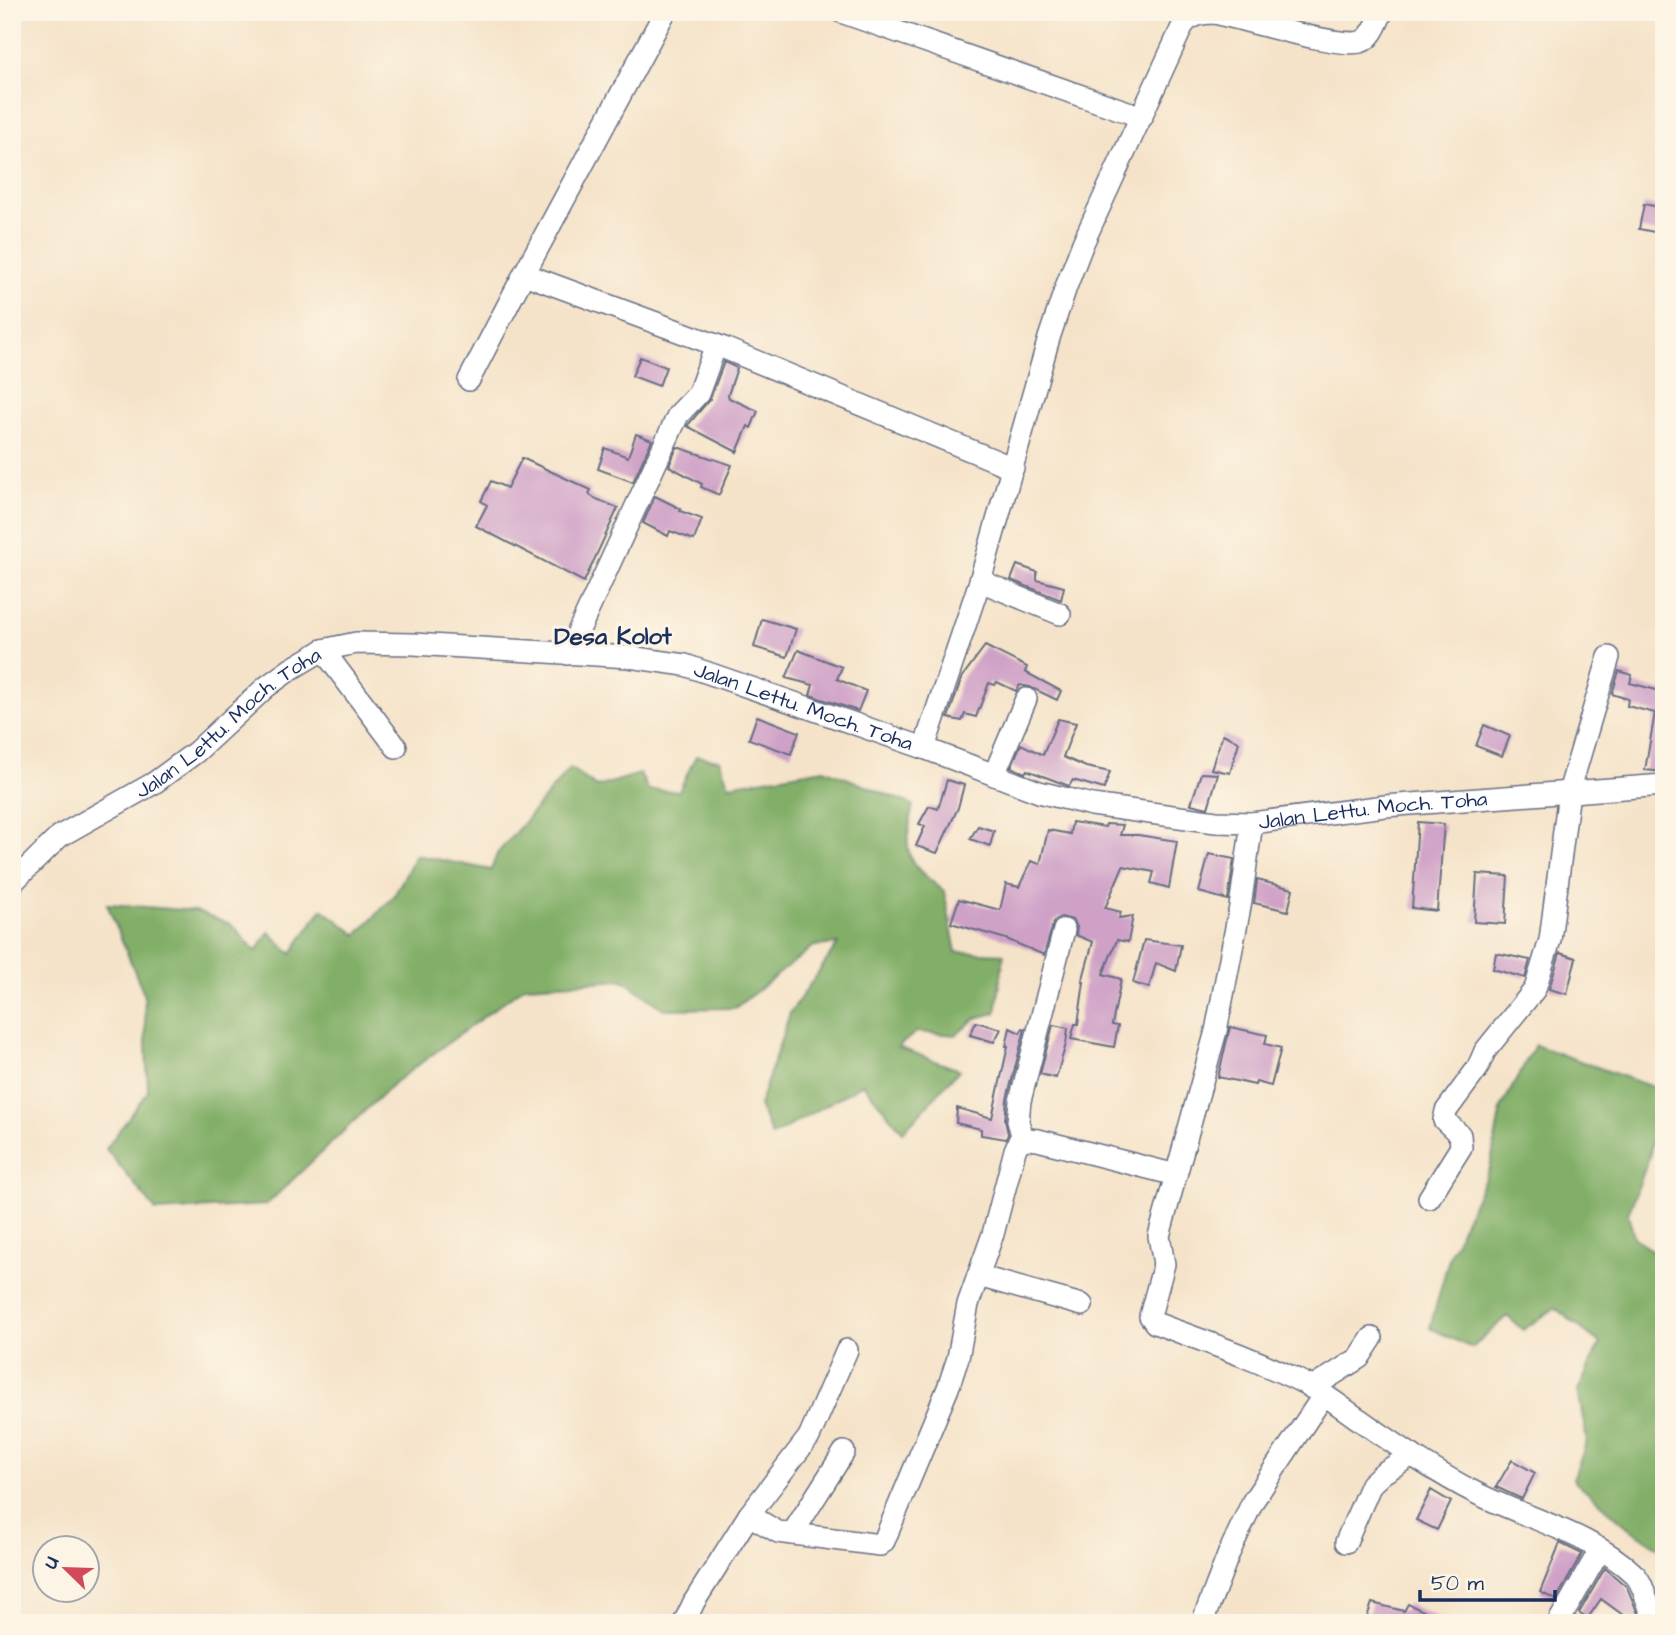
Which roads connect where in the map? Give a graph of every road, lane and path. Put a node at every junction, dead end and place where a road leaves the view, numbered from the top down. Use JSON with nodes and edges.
{"nodes":[{"id":1,"x":665,"y":12,"type":"edge"},
{"id":2,"x":841,"y":12,"type":"edge"},
{"id":3,"x":1382,"y":12,"type":"edge"},
{"id":4,"x":1142,"y":117,"type":"junction"},
{"id":5,"x":524,"y":274,"type":"junction"},
{"id":6,"x":716,"y":345,"type":"junction"},
{"id":7,"x":469,"y":380,"type":"dead end"},
{"id":8,"x":1013,"y":468,"type":"junction"},
{"id":9,"x":980,"y":581,"type":"junction"},
{"id":10,"x":1060,"y":614,"type":"dead end"},
{"id":11,"x":323,"y":650,"type":"junction"},
{"id":12,"x":568,"y":654,"type":"junction"},
{"id":13,"x":1609,"y":657,"type":"dead end"},
{"id":14,"x":1026,"y":699,"type":"dead end"},
{"id":15,"x":396,"y":747,"type":"dead end"},
{"id":16,"x":924,"y":748,"type":"junction"},
{"id":17,"x":994,"y":775,"type":"junction"},
{"id":18,"x":1664,"y":785,"type":"edge"},
{"id":19,"x":1569,"y":792,"type":"junction"},
{"id":20,"x":1252,"y":823,"type":"junction"},
{"id":21,"x":12,"y":883,"type":"edge"},
{"id":22,"x":1064,"y":930,"type":"dead end"},
{"id":23,"x":1023,"y":1139,"type":"junction"},
{"id":24,"x":1176,"y":1175,"type":"junction"},
{"id":25,"x":1429,"y":1198,"type":"dead end"},
{"id":26,"x":978,"y":1276,"type":"junction"},
{"id":27,"x":1082,"y":1305,"type":"dead end"},
{"id":28,"x":1372,"y":1338,"type":"dead end"},
{"id":29,"x":847,"y":1350,"type":"dead end"},
{"id":30,"x":1318,"y":1392,"type":"junction"},
{"id":31,"x":844,"y":1452,"type":"dead end"},
{"id":32,"x":1412,"y":1455,"type":"junction"},
{"id":33,"x":749,"y":1515,"type":"junction"},
{"id":34,"x":792,"y":1534,"type":"junction"},
{"id":35,"x":1346,"y":1542,"type":"dead end"},
{"id":36,"x":1600,"y":1550,"type":"junction"},
{"id":37,"x":684,"y":1623,"type":"edge"},
{"id":38,"x":1202,"y":1623,"type":"edge"},
{"id":39,"x":1558,"y":1623,"type":"edge"},
{"id":40,"x":1657,"y":1623,"type":"edge"}],
"edges":[{"from":1,"to":5,"type":"street"},
{"from":2,"to":4,"type":"street"},
{"from":3,"to":4,"type":"street"},
{"from":4,"to":8,"type":"street"},
{"from":5,"to":6,"type":"street"},
{"from":5,"to":7,"type":"street"},
{"from":6,"to":8,"type":"street"},
{"from":6,"to":12,"type":"street"},
{"from":8,"to":9,"type":"street"},
{"from":9,"to":10,"type":"street"},
{"from":9,"to":16,"type":"street"},
{"from":11,"to":12,"type":"street","name":"Jalan Lettu. Moch. Toha"},
{"from":11,"to":15,"type":"street"},
{"from":11,"to":21,"type":"street","name":"Jalan Lettu. Moch. Toha"},
{"from":12,"to":16,"type":"street","name":"Jalan Lettu. Moch. Toha"},
{"from":13,"to":19,"type":"street"},
{"from":14,"to":17,"type":"street"},
{"from":16,"to":17,"type":"street","name":"Jalan Lettu. Moch. Toha"},
{"from":17,"to":20,"type":"street","name":"Jalan Lettu. Moch. Toha"},
{"from":18,"to":19,"type":"street","name":"Jalan Lettu. Moch. Toha"},
{"from":19,"to":20,"type":"street","name":"Jalan Lettu. Moch. Toha"},
{"from":19,"to":25,"type":"street"},
{"from":20,"to":24,"type":"street"},
{"from":22,"to":23,"type":"street"},
{"from":23,"to":24,"type":"street"},
{"from":23,"to":26,"type":"street"},
{"from":24,"to":30,"type":"street"},
{"from":26,"to":27,"type":"street"},
{"from":26,"to":34,"type":"street"},
{"from":28,"to":30,"type":"street"},
{"from":29,"to":33,"type":"street"},
{"from":30,"to":32,"type":"street"},
{"from":30,"to":38,"type":"street"},
{"from":31,"to":34,"type":"street"},
{"from":32,"to":35,"type":"street"},
{"from":32,"to":36,"type":"street"},
{"from":33,"to":34,"type":"street"},
{"from":33,"to":37,"type":"street"},
{"from":36,"to":39,"type":"street"},
{"from":36,"to":40,"type":"street"}]}
